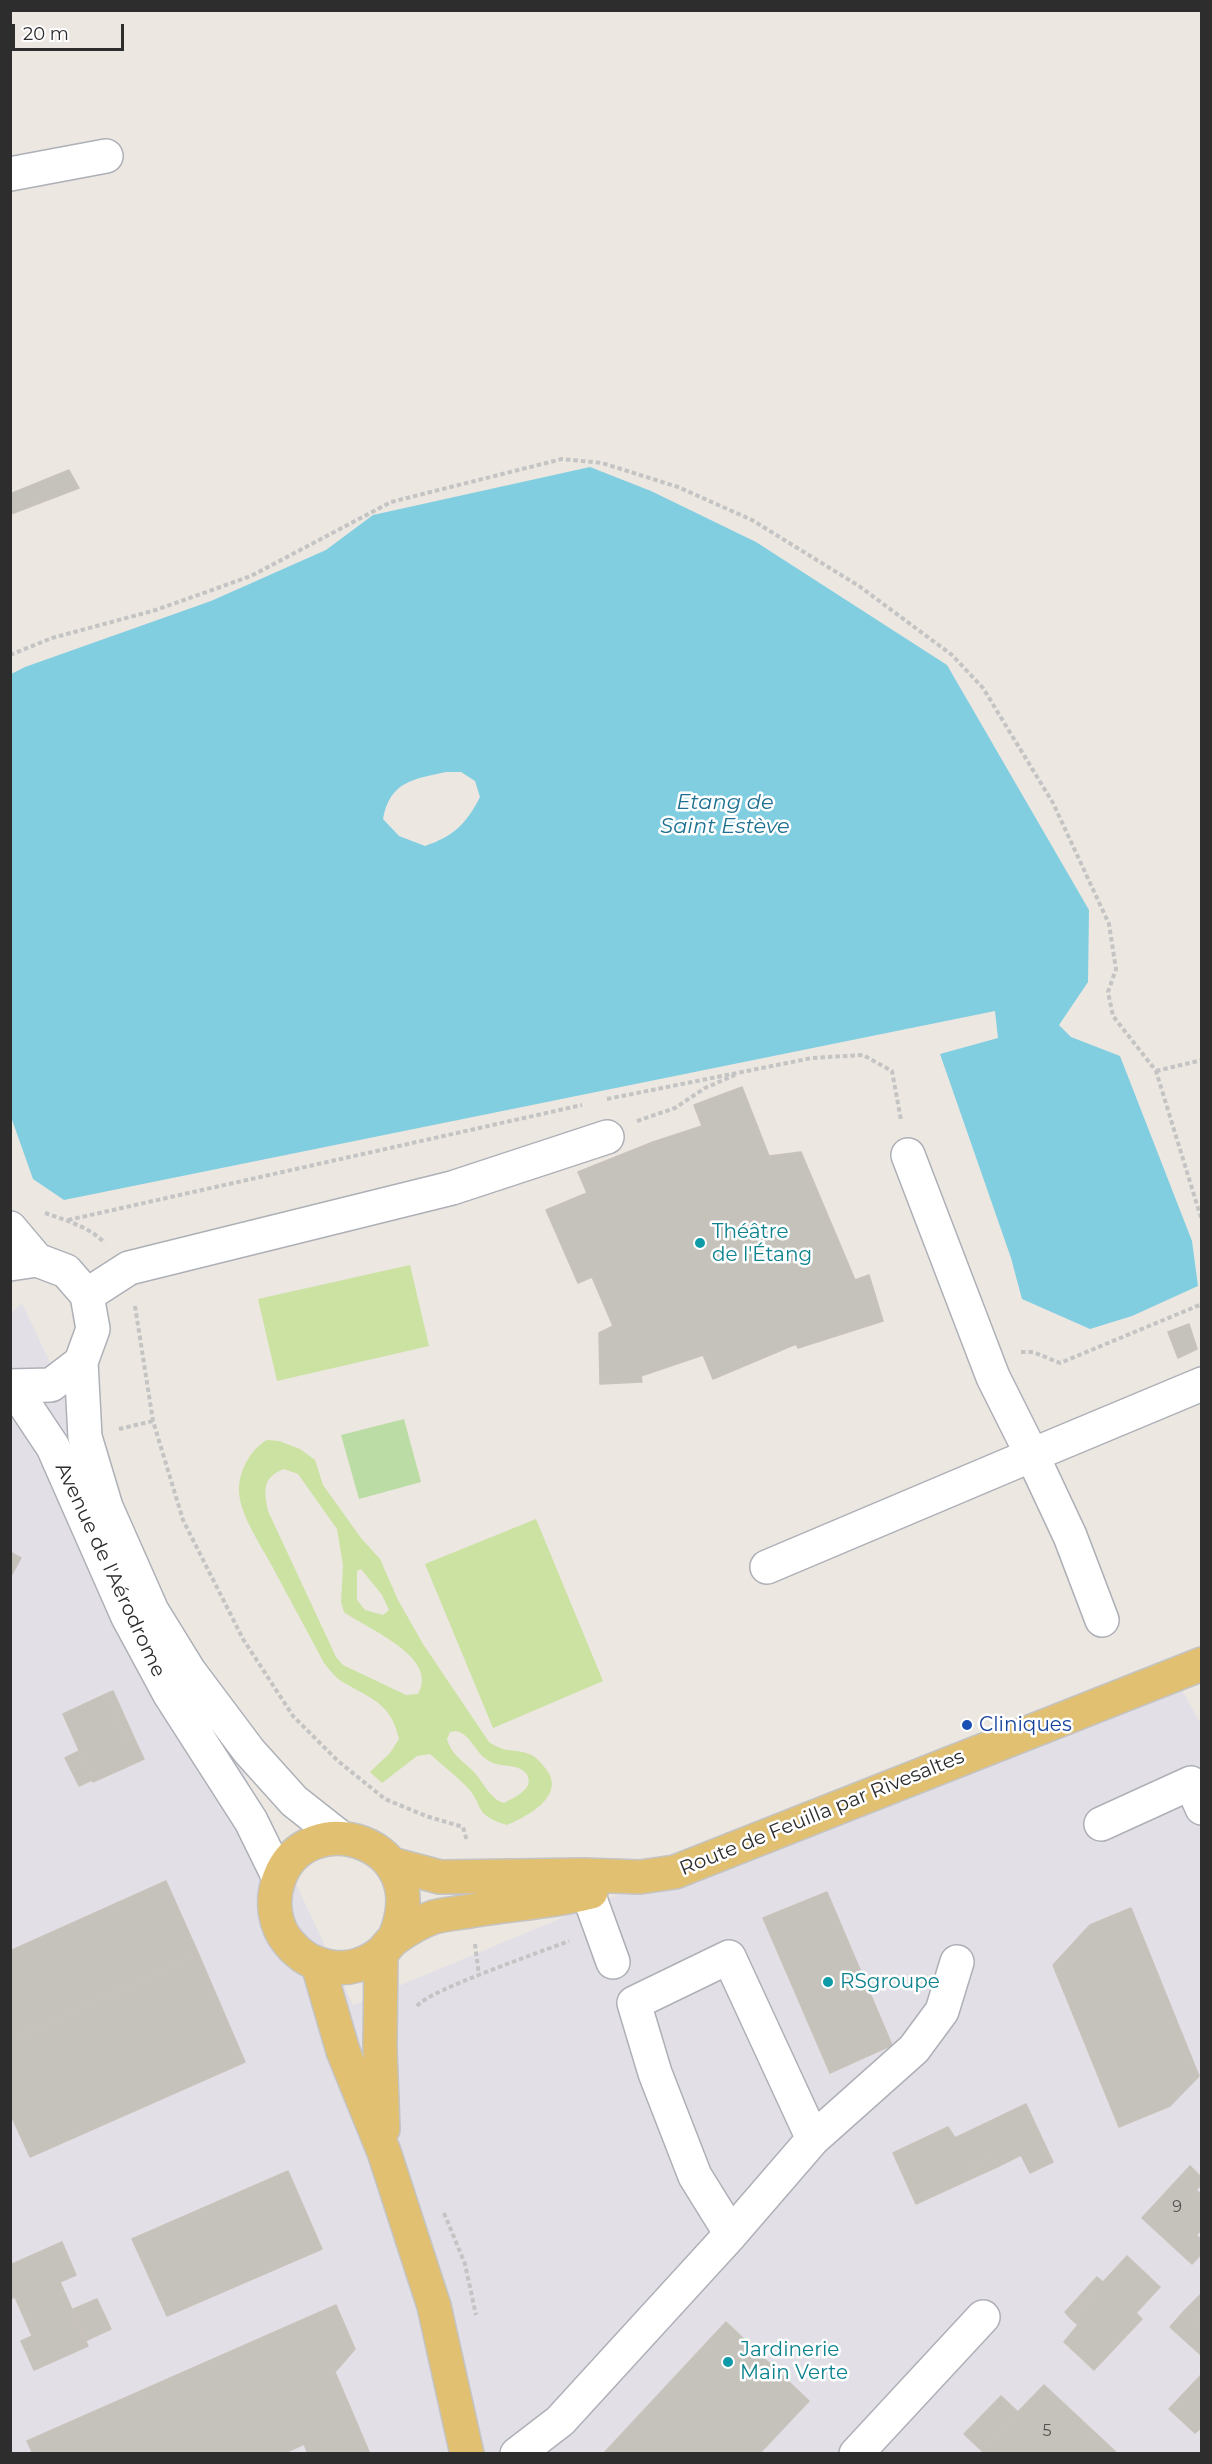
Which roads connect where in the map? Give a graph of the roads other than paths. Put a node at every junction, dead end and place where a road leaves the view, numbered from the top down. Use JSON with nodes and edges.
{"nodes":[{"id":1,"x":106,"y":156,"type":"dead end"},
{"id":2,"x":10,"y":174,"type":"edge"},
{"id":3,"x":607,"y":1137,"type":"road end"},
{"id":4,"x":908,"y":1155,"type":"dead end"},
{"id":5,"x":10,"y":1228,"type":"edge"},
{"id":6,"x":24,"y":1262,"type":"edge"},
{"id":7,"x":87,"y":1294,"type":"junction"},
{"id":8,"x":81,"y":1362,"type":"junction"},
{"id":9,"x":1202,"y":1384,"type":"edge"},
{"id":10,"x":12,"y":1387,"type":"edge"},
{"id":11,"x":1032,"y":1455,"type":"junction"},
{"id":12,"x":767,"y":1567,"type":"dead end"},
{"id":13,"x":1102,"y":1620,"type":"dead end"},
{"id":14,"x":1202,"y":1664,"type":"edge"},
{"id":15,"x":1202,"y":1808,"type":"edge"},
{"id":16,"x":1101,"y":1824,"type":"dead end"},
{"id":17,"x":341,"y":1838,"type":"junction"},
{"id":18,"x":391,"y":1863,"type":"junction"},
{"id":19,"x":640,"y":1877,"type":"junction"},
{"id":20,"x":279,"y":1878,"type":"junction"},
{"id":21,"x":588,"y":1893,"type":"junction"},
{"id":22,"x":387,"y":1946,"type":"junction"},
{"id":23,"x":613,"y":1962,"type":"dead end"},
{"id":24,"x":957,"y":1962,"type":"dead end"},
{"id":25,"x":318,"y":1965,"type":"junction"},
{"id":26,"x":813,"y":2139,"type":"junction"},
{"id":27,"x":384,"y":2152,"type":"junction"},
{"id":28,"x":731,"y":2234,"type":"junction"},
{"id":29,"x":983,"y":2317,"type":"dead end"},
{"id":30,"x":467,"y":2454,"type":"edge"},
{"id":31,"x":517,"y":2454,"type":"edge"},
{"id":32,"x":856,"y":2454,"type":"edge"}],
"edges":[{"from":1,"to":2,"type":"street"},
{"from":3,"to":7,"type":"street"},
{"from":4,"to":11,"type":"street"},
{"from":5,"to":6,"type":"street"},
{"from":6,"to":7,"type":"street"},
{"from":7,"to":8,"type":"street"},
{"from":8,"to":10,"type":"street"},
{"from":8,"to":17,"type":"street","name":"Avenue de l'Aérodrome"},
{"from":9,"to":11,"type":"street"},
{"from":10,"to":20,"type":"street","name":"Avenue de l'Aérodrome"},
{"from":11,"to":12,"type":"street"},
{"from":11,"to":13,"type":"street"},
{"from":14,"to":19,"type":"main road","name":"Route de Feuilla par Rivesaltes"},
{"from":15,"to":16,"type":"street"},
{"from":17,"to":18,"type":"main road"},
{"from":17,"to":20,"type":"main road"},
{"from":18,"to":19,"type":"main road","name":"Route de Feuilla par Rivesaltes"},
{"from":18,"to":22,"type":"main road"},
{"from":19,"to":21,"type":"main road"},
{"from":20,"to":25,"type":"main road"},
{"from":21,"to":22,"type":"main road"},
{"from":21,"to":23,"type":"street"},
{"from":22,"to":25,"type":"main road"},
{"from":22,"to":27,"type":"main road"},
{"from":24,"to":26,"type":"street"},
{"from":25,"to":27,"type":"main road"},
{"from":26,"to":28,"type":"street"},
{"from":26,"to":28,"type":"street"},
{"from":27,"to":30,"type":"main road"},
{"from":28,"to":31,"type":"street"},
{"from":29,"to":32,"type":"street"}]}
